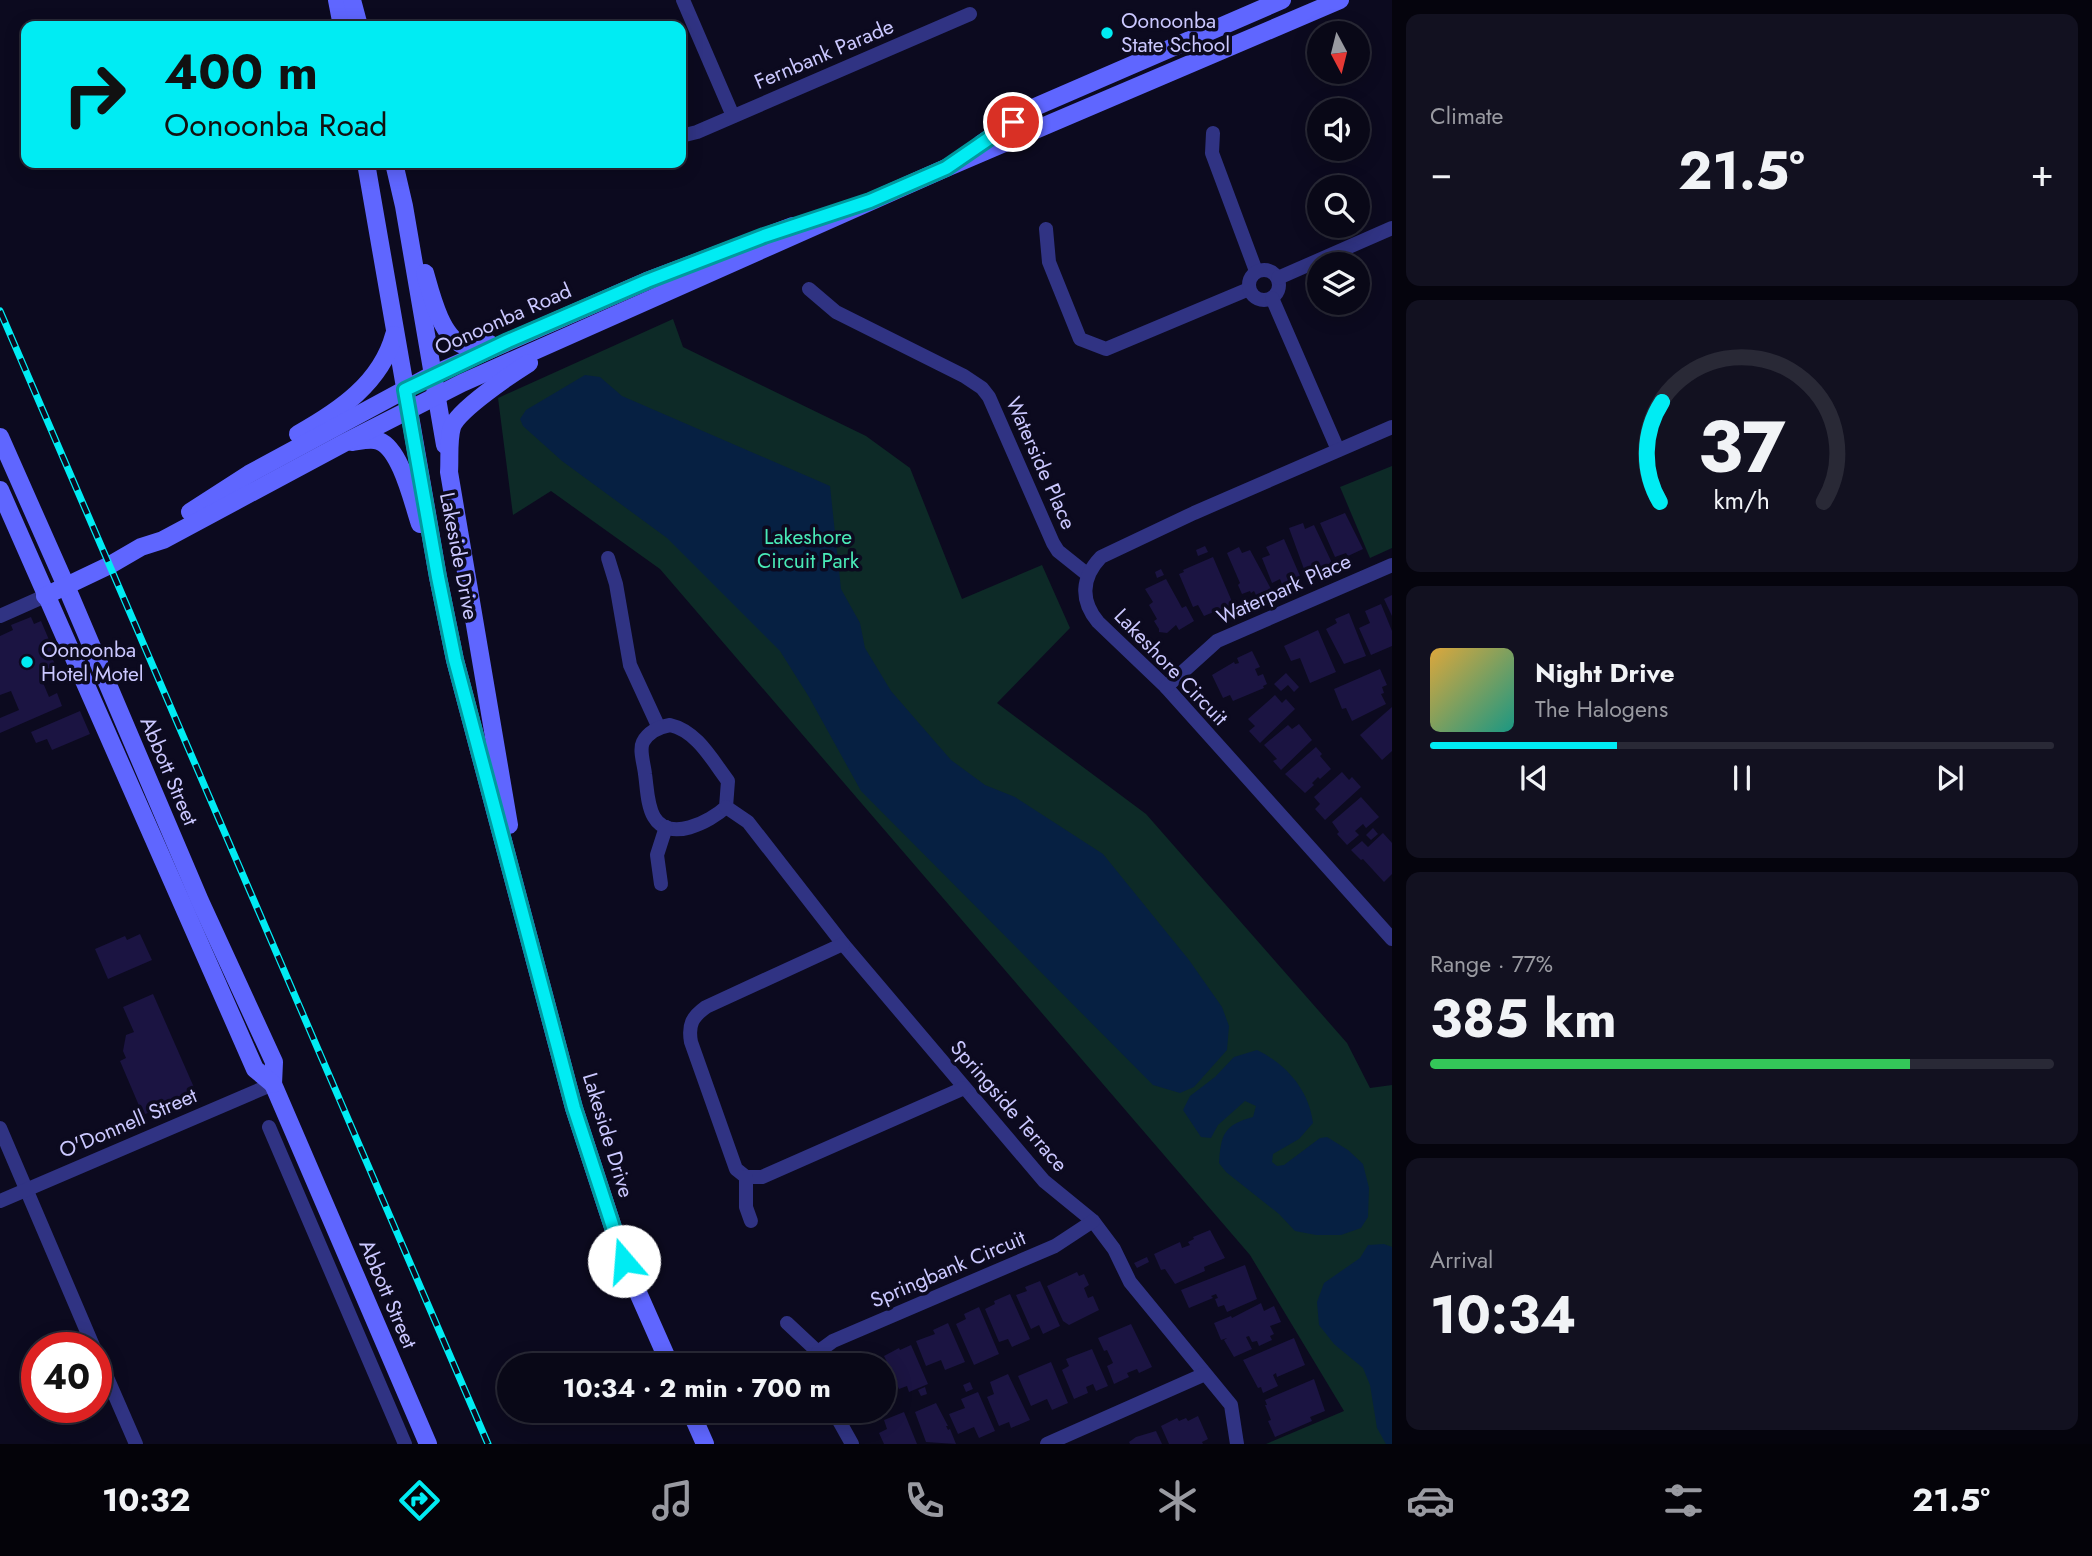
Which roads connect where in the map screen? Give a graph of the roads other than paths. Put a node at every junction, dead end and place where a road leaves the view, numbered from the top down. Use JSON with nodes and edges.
{"nodes":[{"id":1,"x":337,"y":0,"type":"edge"},
{"id":2,"x":352,"y":0,"type":"edge"},
{"id":3,"x":683,"y":0,"type":"edge"},
{"id":4,"x":1282,"y":0,"type":"edge"},
{"id":5,"x":1340,"y":0,"type":"edge"},
{"id":6,"x":970,"y":14,"type":"dead end"},
{"id":7,"x":341,"y":21,"type":"edge"},
{"id":8,"x":358,"y":21,"type":"edge"},
{"id":9,"x":733,"y":116,"type":"junction"},
{"id":10,"x":1213,"y":133,"type":"dead end"},
{"id":11,"x":686,"y":135,"type":"edge"},
{"id":12,"x":367,"y":168,"type":"edge"},
{"id":13,"x":395,"y":168,"type":"edge"},
{"id":14,"x":946,"y":168,"type":"junction"},
{"id":15,"x":870,"y":201,"type":"junction"},
{"id":16,"x":404,"y":206,"type":"junction"},
{"id":17,"x":1392,"y":228,"type":"edge"},
{"id":18,"x":1046,"y":229,"type":"dead end"},
{"id":19,"x":1256,"y":271,"type":"junction"},
{"id":20,"x":1278,"y":278,"type":"junction"},
{"id":21,"x":809,"y":289,"type":"dead end"},
{"id":22,"x":1249,"y":289,"type":"junction"},
{"id":23,"x":1272,"y":298,"type":"junction"},
{"id":24,"x":396,"y":328,"type":"junction"},
{"id":25,"x":586,"y":328,"type":"junction"},
{"id":26,"x":508,"y":341,"type":"junction"},
{"id":27,"x":432,"y":375,"type":"junction"},
{"id":28,"x":405,"y":390,"type":"junction"},
{"id":29,"x":436,"y":396,"type":"junction"},
{"id":30,"x":409,"y":410,"type":"junction"},
{"id":31,"x":1392,"y":427,"type":"edge"},
{"id":32,"x":0,"y":436,"type":"edge"},
{"id":33,"x":344,"y":443,"type":"junction"},
{"id":34,"x":1338,"y":450,"type":"junction"},
{"id":35,"x":449,"y":472,"type":"junction"},
{"id":36,"x":249,"y":474,"type":"junction"},
{"id":37,"x":0,"y":490,"type":"edge"},
{"id":38,"x":141,"y":547,"type":"junction"},
{"id":39,"x":608,"y":558,"type":"dead end"},
{"id":40,"x":1392,"y":565,"type":"edge"},
{"id":41,"x":1088,"y":575,"type":"junction"},
{"id":42,"x":438,"y":577,"type":"junction"},
{"id":43,"x":66,"y":586,"type":"junction"},
{"id":44,"x":45,"y":597,"type":"junction"},
{"id":45,"x":0,"y":616,"type":"edge"},
{"id":46,"x":1166,"y":687,"type":"junction"},
{"id":47,"x":659,"y":728,"type":"junction"},
{"id":48,"x":726,"y":807,"type":"junction"},
{"id":49,"x":666,"y":827,"type":"junction"},
{"id":50,"x":661,"y":884,"type":"dead end"},
{"id":51,"x":1390,"y":933,"type":"edge"},
{"id":52,"x":843,"y":944,"type":"junction"},
{"id":53,"x":532,"y":953,"type":"junction"},
{"id":54,"x":273,"y":1084,"type":"junction"},
{"id":55,"x":964,"y":1088,"type":"junction"},
{"id":56,"x":269,"y":1127,"type":"dead end"},
{"id":57,"x":0,"y":1128,"type":"edge"},
{"id":58,"x":305,"y":1157,"type":"junction"},
{"id":59,"x":286,"y":1166,"type":"junction"},
{"id":60,"x":746,"y":1177,"type":"junction"},
{"id":61,"x":26,"y":1189,"type":"junction"},
{"id":62,"x":0,"y":1201,"type":"edge"},
{"id":63,"x":751,"y":1221,"type":"dead end"},
{"id":64,"x":1093,"y":1221,"type":"junction"},
{"id":65,"x":352,"y":1267,"type":"junction"},
{"id":66,"x":333,"y":1276,"type":"junction"},
{"id":67,"x":786,"y":1323,"type":"dead end"},
{"id":68,"x":87,"y":1332,"type":"edge"},
{"id":69,"x":665,"y":1353,"type":"edge"},
{"id":70,"x":813,"y":1353,"type":"edge"},
{"id":71,"x":822,"y":1353,"type":"edge"},
{"id":72,"x":1205,"y":1374,"type":"junction"},
{"id":73,"x":402,"y":1383,"type":"junction"},
{"id":74,"x":112,"y":1389,"type":"edge"},
{"id":75,"x":383,"y":1392,"type":"junction"},
{"id":76,"x":696,"y":1423,"type":"edge"},
{"id":77,"x":840,"y":1423,"type":"edge"},
{"id":78,"x":136,"y":1444,"type":"edge"},
{"id":79,"x":405,"y":1444,"type":"edge"},
{"id":80,"x":428,"y":1444,"type":"edge"},
{"id":81,"x":705,"y":1444,"type":"edge"},
{"id":82,"x":852,"y":1444,"type":"edge"},
{"id":83,"x":1047,"y":1444,"type":"edge"},
{"id":84,"x":1237,"y":1444,"type":"edge"}],
"edges":[{"from":1,"to":7,"type":"street"},
{"from":2,"to":8,"type":"street"},
{"from":3,"to":9,"type":"street"},
{"from":4,"to":14,"type":"street","name":"Oonoonba Road"},
{"from":5,"to":14,"type":"street","name":"Oonoonba Road"},
{"from":6,"to":9,"type":"street","name":"Fernbank Parade"},
{"from":9,"to":11,"type":"street","name":"Fernbank Parade"},
{"from":10,"to":19,"type":"street"},
{"from":12,"to":24,"type":"street","name":"Lakeside Drive"},
{"from":13,"to":16,"type":"street","name":"Lakeside Drive"},
{"from":14,"to":15,"type":"street","name":"Oonoonba Road"},
{"from":15,"to":25,"type":"street","name":"Oonoonba Road"},
{"from":15,"to":26,"type":"street","name":"Oonoonba Road"},
{"from":16,"to":26,"type":"street"},
{"from":16,"to":27,"type":"street","name":"Lakeside Drive"},
{"from":17,"to":20,"type":"street"},
{"from":18,"to":22,"type":"street"},
{"from":19,"to":20,"type":"street"},
{"from":19,"to":22,"type":"street"},
{"from":20,"to":23,"type":"street"},
{"from":21,"to":41,"type":"street","name":"Waterside Place"},
{"from":22,"to":23,"type":"street"},
{"from":23,"to":34,"type":"street"},
{"from":24,"to":28,"type":"street","name":"Lakeside Drive"},
{"from":24,"to":36,"type":"street"},
{"from":25,"to":29,"type":"street","name":"Oonoonba Road"},
{"from":25,"to":35,"type":"street","name":"Lakeside Drive"},
{"from":26,"to":27,"type":"street","name":"Oonoonba Road"},
{"from":27,"to":28,"type":"street","name":"Oonoonba Road"},
{"from":27,"to":29,"type":"street","name":"Lakeside Drive"},
{"from":28,"to":30,"type":"street","name":"Lakeside Drive"},
{"from":28,"to":36,"type":"street","name":"Oonoonba Road"},
{"from":29,"to":30,"type":"street","name":"Oonoonba Road"},
{"from":29,"to":35,"type":"street","name":"Lakeside Drive"},
{"from":30,"to":33,"type":"street","name":"Oonoonba Road"},
{"from":30,"to":42,"type":"street","name":"Lakeside Drive"},
{"from":31,"to":34,"type":"street"},
{"from":32,"to":43,"type":"street","name":"Abbott Street"},
{"from":33,"to":38,"type":"street","name":"Oonoonba Road"},
{"from":33,"to":42,"type":"street"},
{"from":34,"to":41,"type":"street"},
{"from":35,"to":53,"type":"street","name":"Lakeside Drive"},
{"from":36,"to":38,"type":"street","name":"Oonoonba Road"},
{"from":37,"to":44,"type":"street","name":"Abbott Street"},
{"from":38,"to":43,"type":"street","name":"Oonoonba Road"},
{"from":39,"to":47,"type":"street"},
{"from":40,"to":46,"type":"street","name":"Waterpark Place"},
{"from":41,"to":46,"type":"street","name":"Lakeshore Circuit"},
{"from":42,"to":53,"type":"street","name":"Lakeside Drive"},
{"from":43,"to":44,"type":"street","name":"Oonoonba Road"},
{"from":43,"to":54,"type":"street","name":"Abbott Street"},
{"from":44,"to":45,"type":"street"},
{"from":44,"to":54,"type":"street","name":"Abbott Street"},
{"from":46,"to":51,"type":"street","name":"Lakeshore Circuit"},
{"from":47,"to":48,"type":"street"},
{"from":47,"to":49,"type":"street"},
{"from":48,"to":49,"type":"street"},
{"from":48,"to":52,"type":"street","name":"Springside Terrace"},
{"from":49,"to":50,"type":"street"},
{"from":52,"to":55,"type":"street","name":"Springside Terrace"},
{"from":52,"to":60,"type":"street"},
{"from":53,"to":69,"type":"street","name":"Lakeside Drive"},
{"from":54,"to":58,"type":"street","name":"Abbott Street"},
{"from":54,"to":61,"type":"street","name":"O'Donnell Street"},
{"from":55,"to":60,"type":"street"},
{"from":55,"to":64,"type":"street","name":"Springside Terrace"},
{"from":56,"to":59,"type":"street","name":"Abbott Street"},
{"from":57,"to":61,"type":"street"},
{"from":58,"to":59,"type":"street"},
{"from":58,"to":65,"type":"street","name":"Abbott Street"},
{"from":59,"to":66,"type":"street","name":"Abbott Street"},
{"from":60,"to":63,"type":"street"},
{"from":61,"to":62,"type":"street","name":"O'Donnell Street"},
{"from":61,"to":68,"type":"street"},
{"from":64,"to":71,"type":"street","name":"Springbank Circuit"},
{"from":64,"to":72,"type":"street","name":"Springside Terrace"},
{"from":65,"to":66,"type":"street"},
{"from":65,"to":73,"type":"street","name":"Abbott Street"},
{"from":66,"to":75,"type":"street","name":"Abbott Street"},
{"from":67,"to":70,"type":"street","name":"Springbank Circuit"},
{"from":72,"to":83,"type":"street"},
{"from":72,"to":84,"type":"street","name":"Springside Terrace"},
{"from":73,"to":75,"type":"street"},
{"from":73,"to":80,"type":"street","name":"Abbott Street"},
{"from":74,"to":78,"type":"street"},
{"from":75,"to":79,"type":"street","name":"Abbott Street"},
{"from":76,"to":81,"type":"street"},
{"from":77,"to":82,"type":"street"}]}
